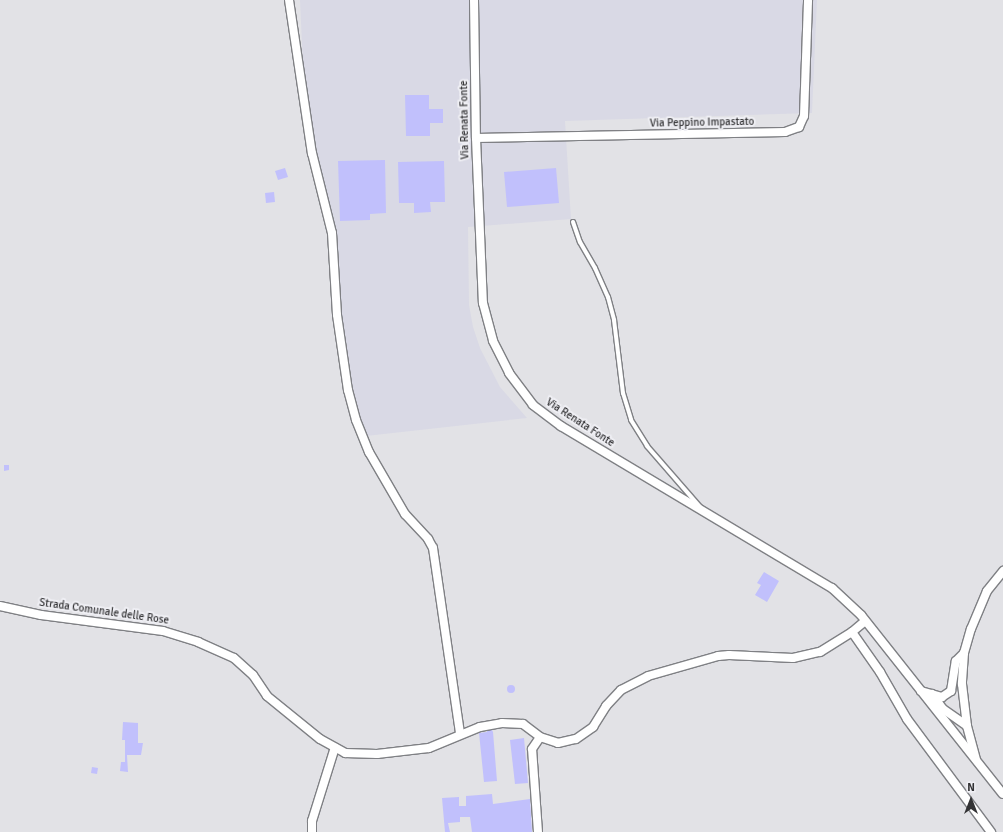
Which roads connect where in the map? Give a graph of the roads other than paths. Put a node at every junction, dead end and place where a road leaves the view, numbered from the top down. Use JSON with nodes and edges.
{"nodes":[{"id":1,"x":289,"y":0,"type":"edge"},
{"id":2,"x":474,"y":0,"type":"edge"},
{"id":3,"x":808,"y":0,"type":"edge"},
{"id":4,"x":476,"y":138,"type":"junction"},
{"id":5,"x":573,"y":222,"type":"dead end"},
{"id":6,"x":704,"y":513,"type":"junction"},
{"id":7,"x":1003,"y":571,"type":"edge"},
{"id":8,"x":0,"y":606,"type":"edge"},
{"id":9,"x":866,"y":621,"type":"junction"},
{"id":10,"x":852,"y":632,"type":"junction"},
{"id":11,"x":964,"y":653,"type":"junction"},
{"id":12,"x":921,"y":691,"type":"junction"},
{"id":13,"x":932,"y":694,"type":"junction"},
{"id":14,"x":967,"y":726,"type":"junction"},
{"id":15,"x":460,"y":734,"type":"junction"},
{"id":16,"x":540,"y":737,"type":"junction"},
{"id":17,"x":334,"y":747,"type":"junction"},
{"id":18,"x":978,"y":764,"type":"junction"},
{"id":19,"x":1003,"y":794,"type":"edge"},
{"id":20,"x":312,"y":832,"type":"edge"},
{"id":21,"x":538,"y":832,"type":"edge"},
{"id":22,"x":991,"y":832,"type":"edge"}],
"edges":[{"from":1,"to":15,"type":"street"},
{"from":2,"to":4,"type":"street","name":"Via Renata Fonte"},
{"from":3,"to":4,"type":"street","name":"Via Peppino Impastato"},
{"from":4,"to":6,"type":"street","name":"Via Renata Fonte"},
{"from":5,"to":6,"type":"lane"},
{"from":6,"to":9,"type":"street","name":"Via Renata Fonte"},
{"from":7,"to":11,"type":"street"},
{"from":8,"to":17,"type":"street","name":"Strada Comunale delle Rose"},
{"from":9,"to":10,"type":"street"},
{"from":9,"to":12,"type":"street","name":"Via Renata Fonte"},
{"from":10,"to":16,"type":"street"},
{"from":10,"to":22,"type":"street"},
{"from":11,"to":13,"type":"street"},
{"from":11,"to":14,"type":"street"},
{"from":12,"to":13,"type":"street"},
{"from":12,"to":18,"type":"street","name":"Via Renata Fonte"},
{"from":13,"to":14,"type":"street"},
{"from":14,"to":18,"type":"street"},
{"from":15,"to":16,"type":"street","name":"Strada Comunale delle Rose"},
{"from":15,"to":17,"type":"street","name":"Strada Comunale delle Rose"},
{"from":16,"to":21,"type":"street"},
{"from":17,"to":20,"type":"street"},
{"from":18,"to":19,"type":"street","name":"Via Renata Fonte"}]}
